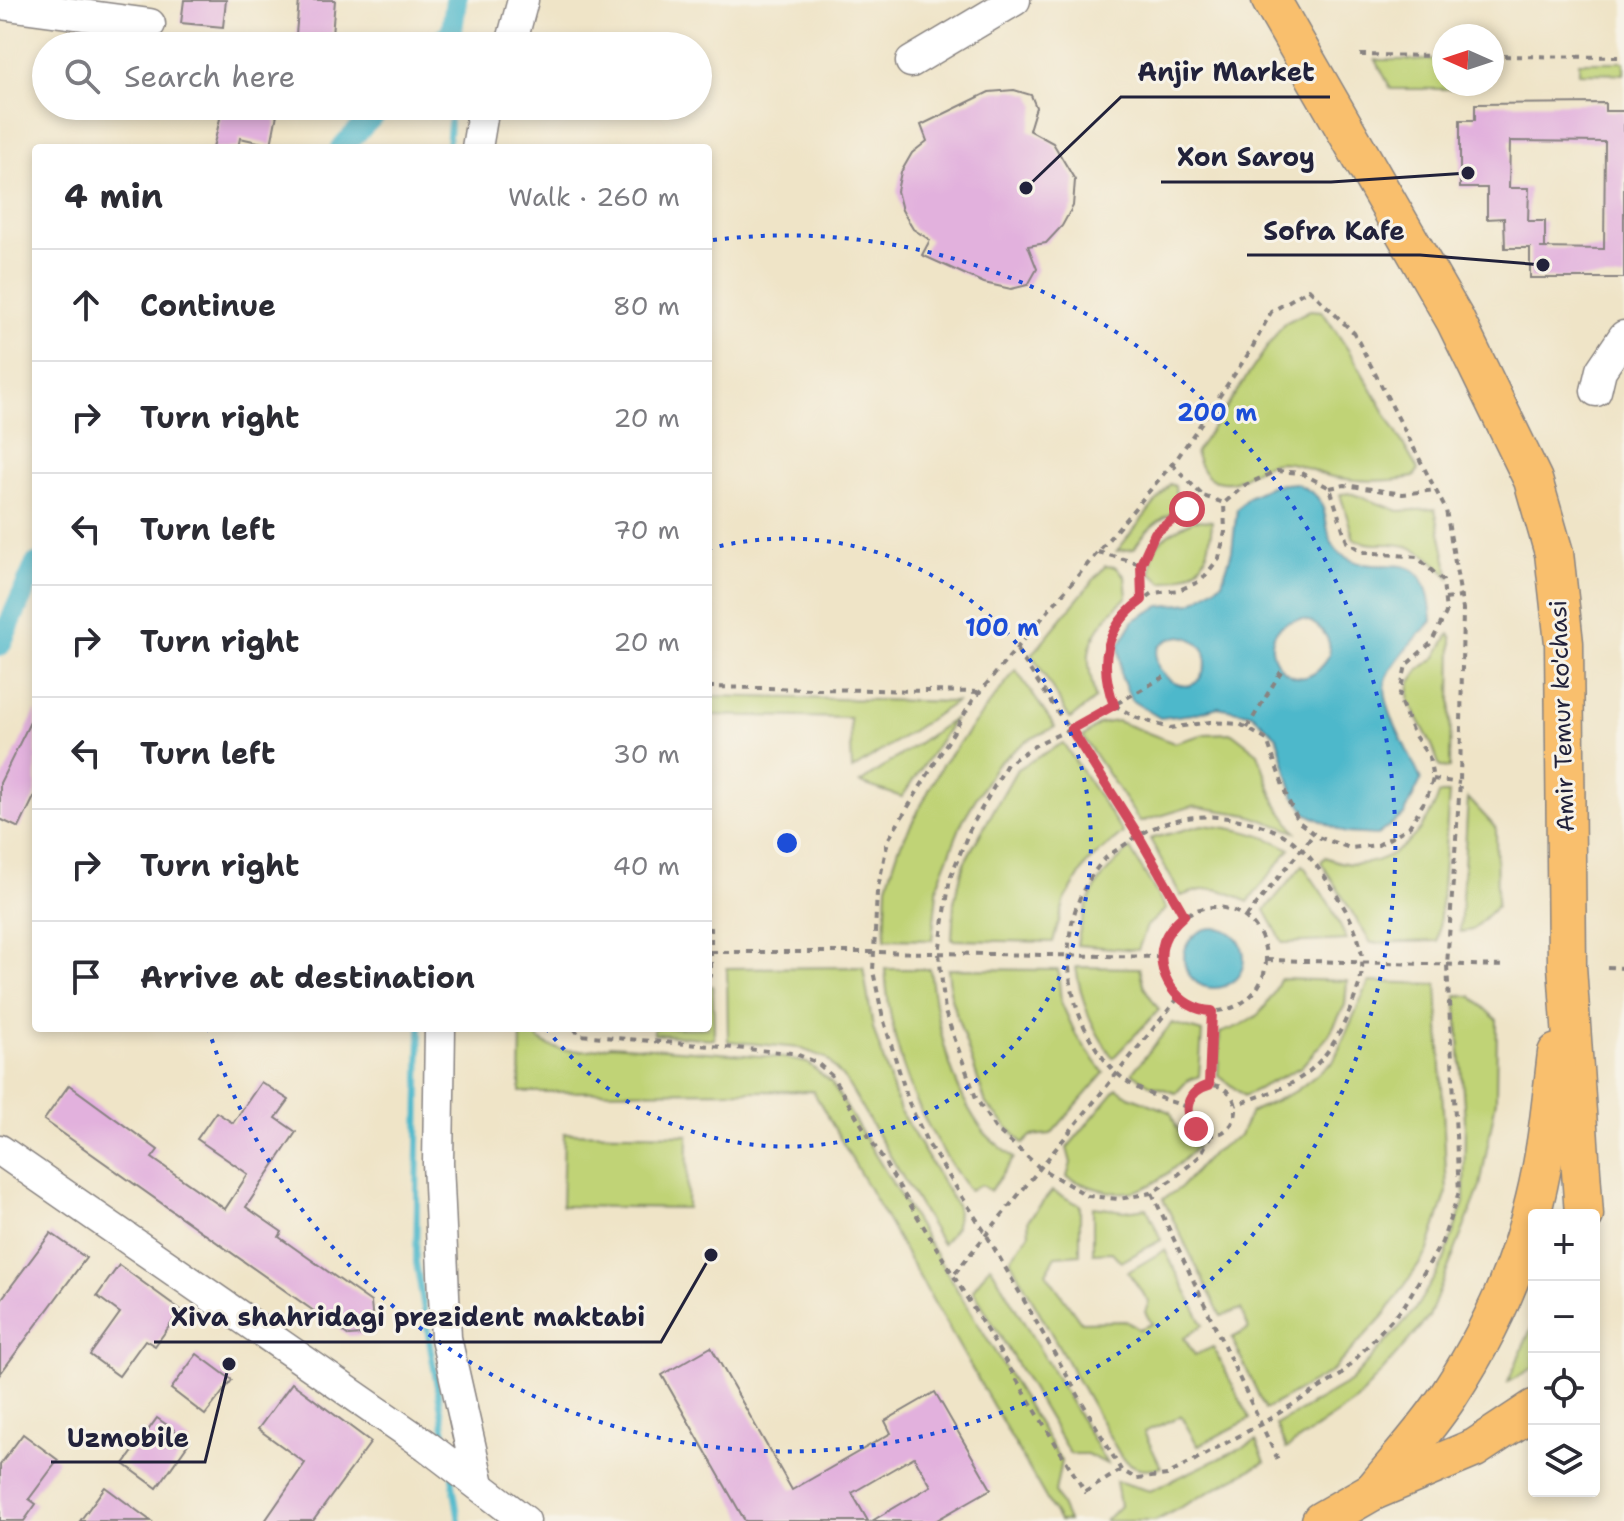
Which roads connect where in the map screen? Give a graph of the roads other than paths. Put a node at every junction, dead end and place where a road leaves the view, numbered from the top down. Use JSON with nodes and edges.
{"nodes":[{"id":1,"x":523,"y":0,"type":"edge"},
{"id":2,"x":1015,"y":0,"type":"edge"},
{"id":3,"x":1278,"y":2,"type":"edge"},
{"id":4,"x":0,"y":4,"type":"edge"},
{"id":5,"x":150,"y":24,"type":"dead end"},
{"id":6,"x":514,"y":32,"type":"edge"},
{"id":7,"x":911,"y":62,"type":"dead end"},
{"id":8,"x":482,"y":120,"type":"edge"},
{"id":9,"x":478,"y":144,"type":"edge"},
{"id":10,"x":1624,"y":336,"type":"edge"},
{"id":11,"x":1596,"y":391,"type":"dead end"},
{"id":12,"x":1567,"y":966,"type":"junction"},
{"id":13,"x":440,"y":1032,"type":"edge"},
{"id":14,"x":0,"y":1150,"type":"edge"},
{"id":15,"x":1584,"y":1209,"type":"edge"},
{"id":16,"x":1528,"y":1413,"type":"edge"},
{"id":17,"x":473,"y":1480,"type":"junction"},
{"id":18,"x":1373,"y":1491,"type":"junction"},
{"id":19,"x":525,"y":1521,"type":"edge"},
{"id":20,"x":1321,"y":1521,"type":"edge"}],
"edges":[{"from":1,"to":6,"type":"street"},
{"from":2,"to":7,"type":"street"},
{"from":3,"to":12,"type":"main road","name":"Amir Temur ko'chasi"},
{"from":4,"to":5,"type":"street"},
{"from":8,"to":9,"type":"street"},
{"from":10,"to":11,"type":"street"},
{"from":12,"to":15,"type":"main road","name":"Amir Temur ko'chasi"},
{"from":12,"to":18,"type":"main road","name":"Amir Temur ko'chasi"},
{"from":13,"to":17,"type":"street"},
{"from":14,"to":17,"type":"street"},
{"from":16,"to":18,"type":"main road","name":"Amir Temur ko'chasi"},
{"from":17,"to":19,"type":"street"},
{"from":18,"to":20,"type":"main road","name":"Amir Temur ko'chasi"}]}
